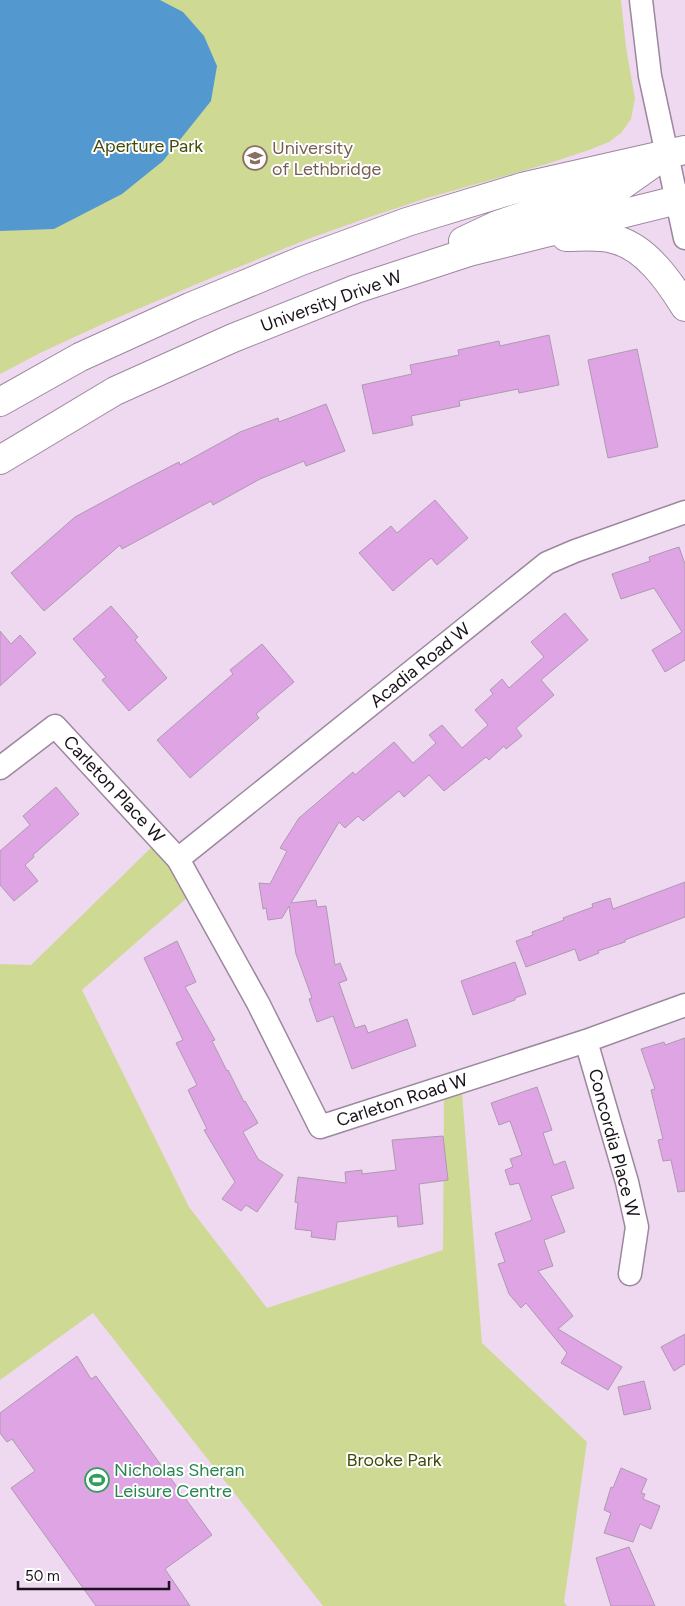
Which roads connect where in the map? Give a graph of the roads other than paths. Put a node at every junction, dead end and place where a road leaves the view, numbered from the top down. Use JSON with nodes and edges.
{"nodes":[{"id":1,"x":641,"y":0,"type":"edge"},
{"id":2,"x":676,"y":152,"type":"edge"},
{"id":3,"x":682,"y":195,"type":"edge"},
{"id":4,"x":527,"y":237,"type":"junction"},
{"id":5,"x":685,"y":238,"type":"edge"},
{"id":6,"x":356,"y":289,"type":"junction"},
{"id":7,"x":685,"y":307,"type":"edge"},
{"id":8,"x":0,"y":402,"type":"edge"},
{"id":9,"x":0,"y":460,"type":"edge"},
{"id":10,"x":685,"y":512,"type":"edge"},
{"id":11,"x":0,"y":768,"type":"edge"},
{"id":12,"x":178,"y":859,"type":"junction"},
{"id":13,"x":685,"y":1005,"type":"edge"},
{"id":14,"x":586,"y":1041,"type":"junction"},
{"id":15,"x":630,"y":1274,"type":"dead end"}],
"edges":[{"from":1,"to":2,"type":"street"},
{"from":2,"to":3,"type":"street"},
{"from":2,"to":6,"type":"main road"},
{"from":2,"to":8,"type":"main road"},
{"from":3,"to":4,"type":"main road","name":"University Drive W"},
{"from":3,"to":5,"type":"street"},
{"from":4,"to":6,"type":"main road","name":"University Drive W"},
{"from":4,"to":7,"type":"main road"},
{"from":6,"to":9,"type":"main road","name":"University Drive W"},
{"from":10,"to":12,"type":"street","name":"Acadia Road W"},
{"from":11,"to":12,"type":"street","name":"Carleton Place W"},
{"from":12,"to":14,"type":"street","name":"Carleton Road W"},
{"from":13,"to":14,"type":"street","name":"Carleton Road W"},
{"from":14,"to":15,"type":"street","name":"Concordia Place W"}]}
